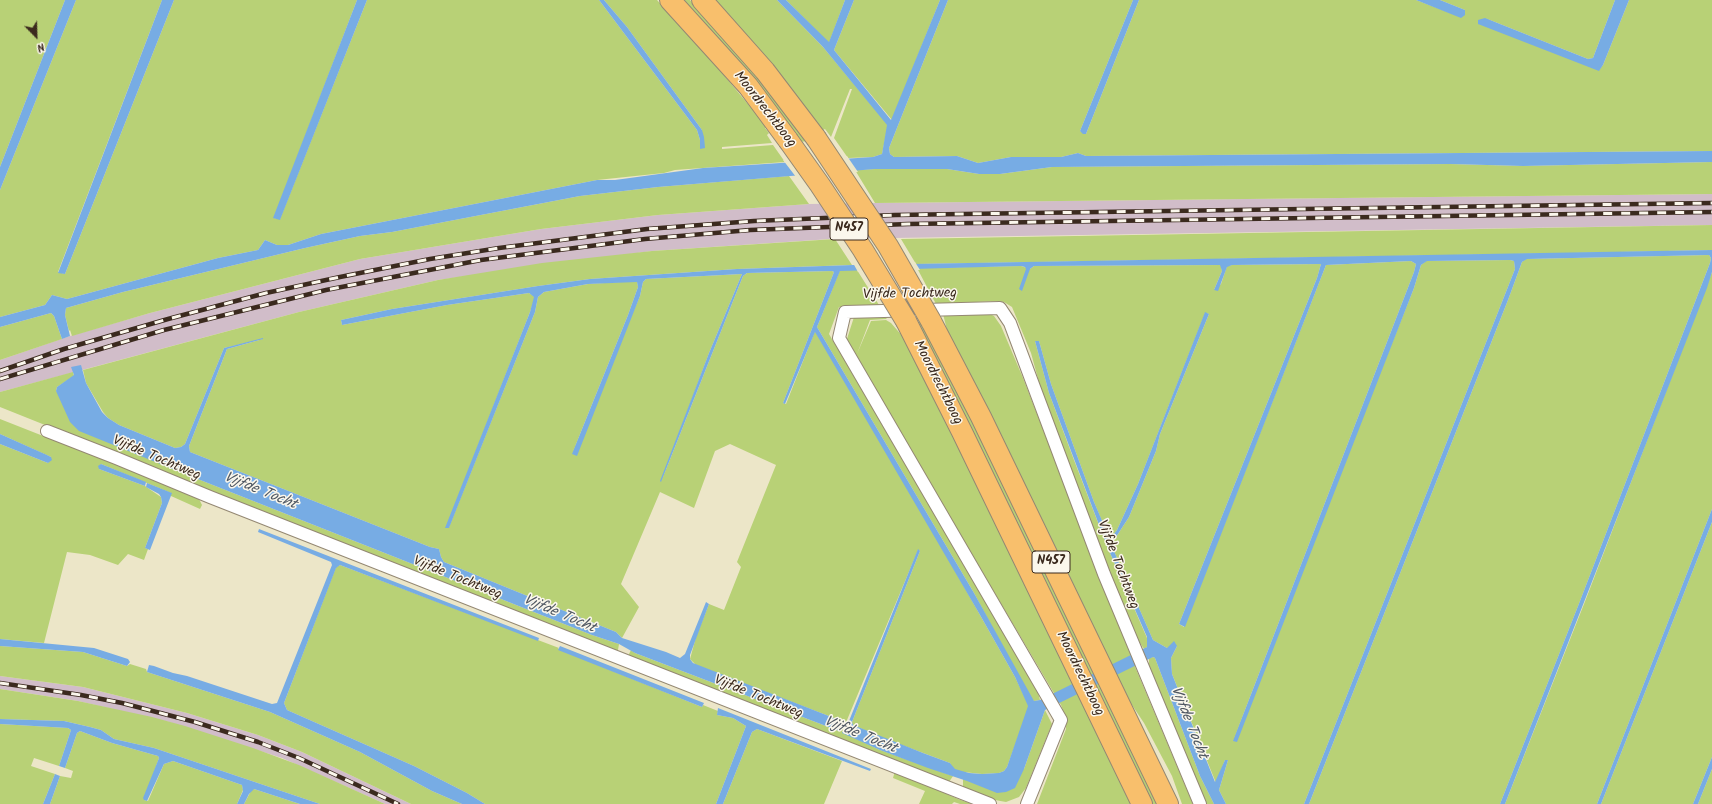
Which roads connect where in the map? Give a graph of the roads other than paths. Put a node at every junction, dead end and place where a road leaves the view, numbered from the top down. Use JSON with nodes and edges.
{"nodes":[{"id":1,"x":670,"y":0,"type":"edge"},
{"id":2,"x":702,"y":0,"type":"edge"},
{"id":3,"x":47,"y":431,"type":"dead end"},
{"id":4,"x":990,"y":804,"type":"edge"},
{"id":5,"x":1027,"y":804,"type":"edge"},
{"id":6,"x":1142,"y":804,"type":"edge"},
{"id":7,"x":1168,"y":804,"type":"edge"},
{"id":8,"x":1200,"y":804,"type":"edge"}],
"edges":[{"from":1,"to":6,"type":"main road","name":"Moordrechtboog","number":"N457","bridge":true},
{"from":2,"to":7,"type":"main road","name":"Moordrechtboog","number":"N457","bridge":true},
{"from":3,"to":4,"type":"street","name":"Vijfde Tochtweg"},
{"from":5,"to":8,"type":"street","name":"Vijfde Tochtweg"}]}
